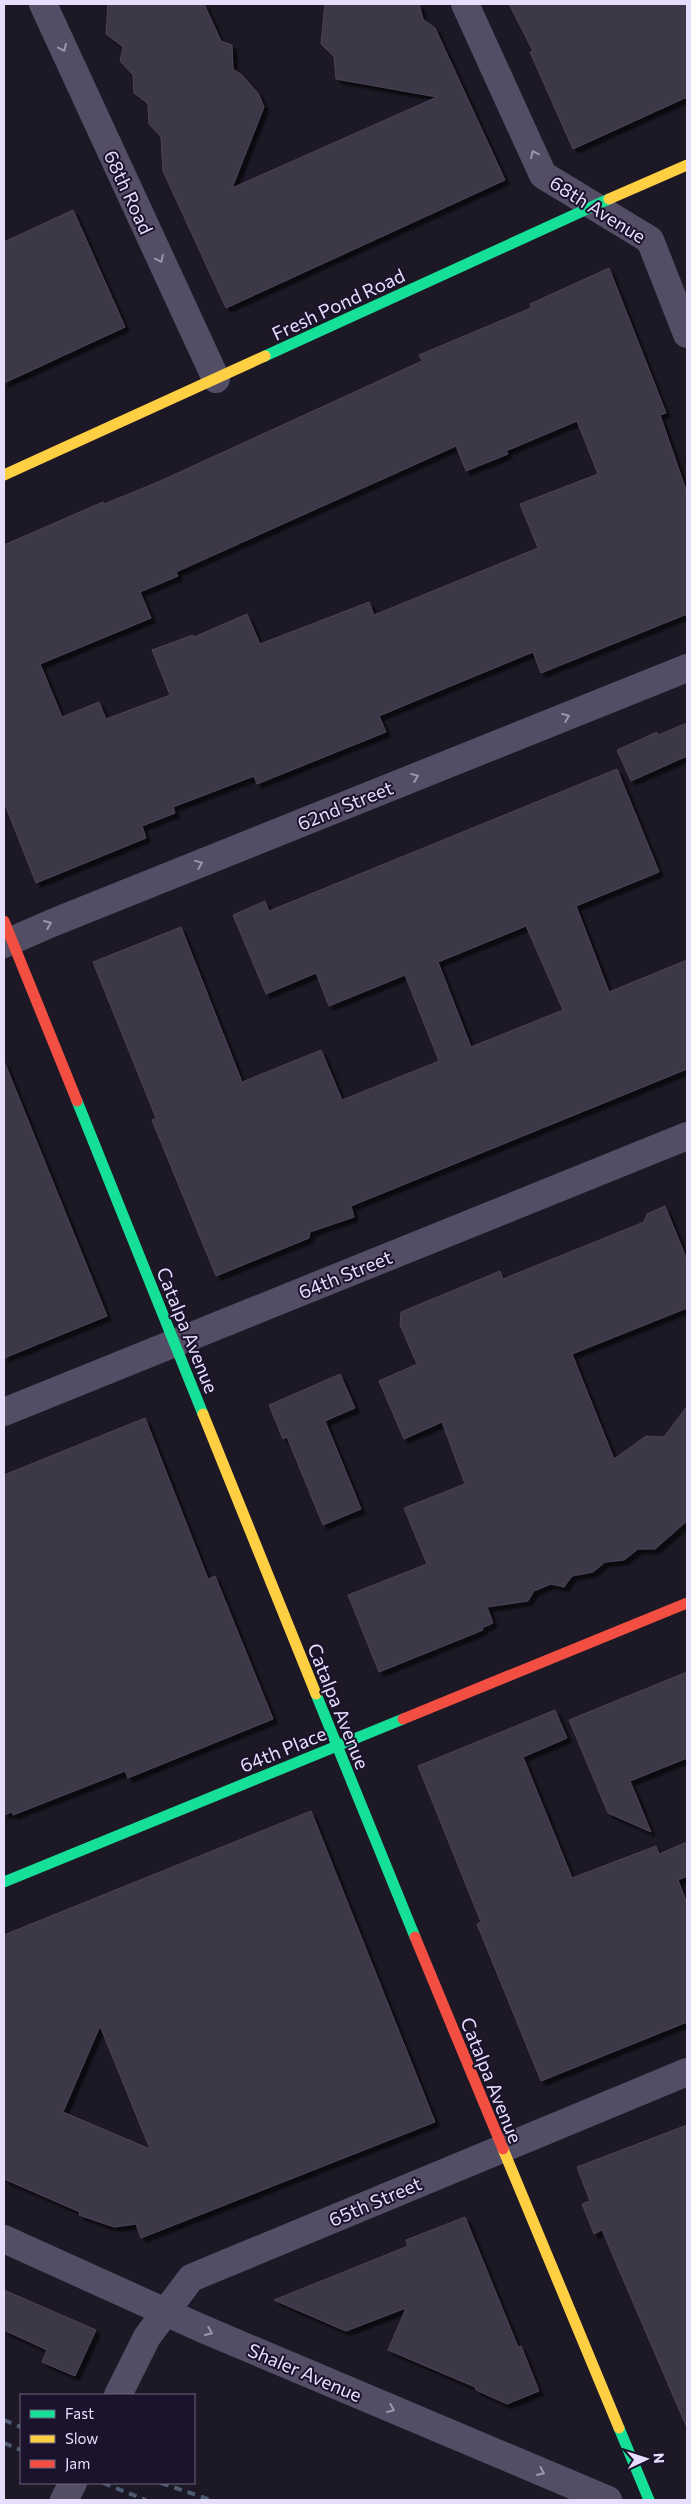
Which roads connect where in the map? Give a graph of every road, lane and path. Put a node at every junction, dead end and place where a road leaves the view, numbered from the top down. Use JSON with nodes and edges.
{"nodes":[{"id":1,"x":43,"y":4,"type":"edge"},
{"id":2,"x":465,"y":4,"type":"edge"},
{"id":3,"x":687,"y":166,"type":"edge"},
{"id":4,"x":596,"y":206,"type":"junction"},
{"id":5,"x":687,"y":334,"type":"edge"},
{"id":6,"x":216,"y":379,"type":"junction"},
{"id":7,"x":4,"y":475,"type":"edge"},
{"id":8,"x":687,"y":668,"type":"edge"},
{"id":9,"x":6,"y":935,"type":"edge"},
{"id":10,"x":687,"y":1136,"type":"edge"},
{"id":11,"x":175,"y":1343,"type":"junction"},
{"id":12,"x":4,"y":1412,"type":"edge"},
{"id":13,"x":687,"y":1603,"type":"edge"},
{"id":14,"x":337,"y":1746,"type":"junction"},
{"id":15,"x":4,"y":1882,"type":"edge"},
{"id":16,"x":687,"y":2072,"type":"edge"},
{"id":17,"x":501,"y":2148,"type":"junction"},
{"id":18,"x":4,"y":2239,"type":"edge"},
{"id":19,"x":164,"y":2312,"type":"junction"},
{"id":20,"x":118,"y":2394,"type":"edge"},
{"id":21,"x":72,"y":2484,"type":"edge"},
{"id":22,"x":64,"y":2500,"type":"edge"},
{"id":23,"x":608,"y":2500,"type":"edge"},
{"id":24,"x":649,"y":2500,"type":"edge"}],
"edges":[{"from":1,"to":6,"type":"street","name":"68th Road","one_way":true},
{"from":4,"to":2,"type":"street","name":"68th Avenue","one_way":true},
{"from":3,"to":4,"type":"street","name":"Fresh Pond Road"},
{"from":4,"to":5,"type":"street","name":"68th Avenue"},
{"from":4,"to":6,"type":"street","name":"Fresh Pond Road"},
{"from":6,"to":7,"type":"street","name":"Fresh Pond Road"},
{"from":9,"to":8,"type":"street","name":"62nd Street","one_way":true},
{"from":9,"to":11,"type":"street","name":"Catalpa Avenue"},
{"from":10,"to":11,"type":"street","name":"64th Street"},
{"from":11,"to":12,"type":"street","name":"64th Street"},
{"from":11,"to":14,"type":"street","name":"Catalpa Avenue"},
{"from":13,"to":14,"type":"street","name":"64th Place"},
{"from":14,"to":15,"type":"street","name":"64th Place"},
{"from":14,"to":17,"type":"street","name":"Catalpa Avenue"},
{"from":16,"to":17,"type":"street","name":"65th Street"},
{"from":17,"to":19,"type":"street","name":"65th Street"},
{"from":17,"to":24,"type":"street","name":"Catalpa Avenue"},
{"from":18,"to":19,"type":"street","name":"Shaler Avenue"},
{"from":19,"to":20,"type":"street","name":"65th Street"},
{"from":19,"to":23,"type":"street","name":"Shaler Avenue","one_way":true},
{"from":21,"to":22,"type":"street"}]}
